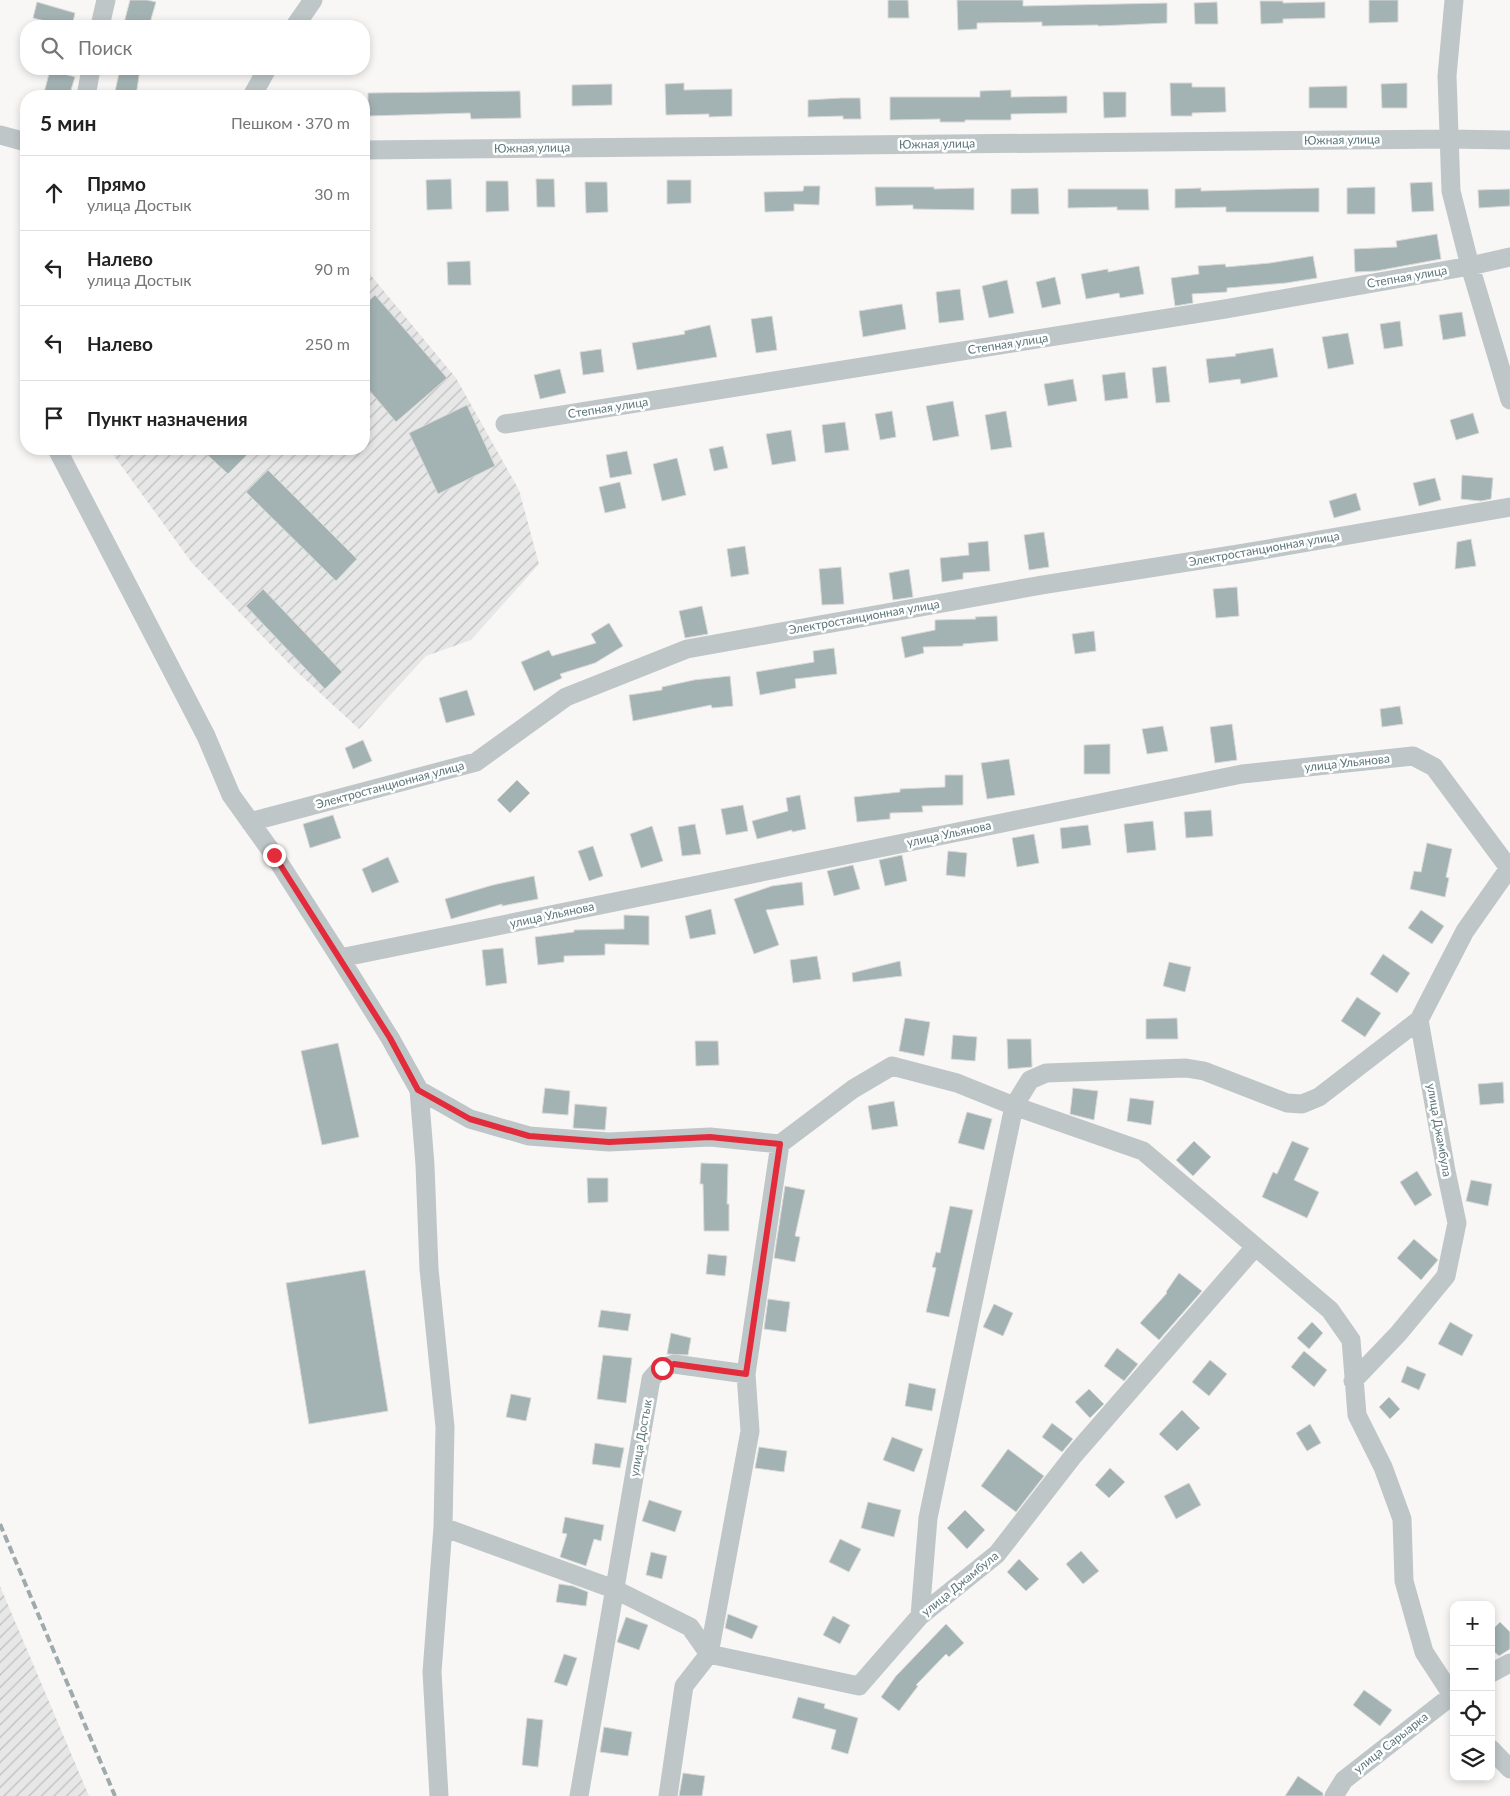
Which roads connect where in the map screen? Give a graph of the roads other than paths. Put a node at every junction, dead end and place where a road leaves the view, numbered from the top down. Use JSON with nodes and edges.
{"nodes":[{"id":1,"x":106,"y":0,"type":"edge"},
{"id":2,"x":313,"y":0,"type":"edge"},
{"id":3,"x":1454,"y":0,"type":"edge"},
{"id":4,"x":101,"y":20,"type":"edge"},
{"id":5,"x":299,"y":20,"type":"edge"},
{"id":6,"x":90,"y":75,"type":"edge"},
{"id":7,"x":264,"y":75,"type":"edge"},
{"id":8,"x":87,"y":90,"type":"edge"},
{"id":9,"x":255,"y":90,"type":"edge"},
{"id":10,"x":0,"y":135,"type":"edge"},
{"id":11,"x":1448,"y":139,"type":"junction"},
{"id":12,"x":20,"y":140,"type":"edge"},
{"id":13,"x":1510,"y":140,"type":"edge"},
{"id":14,"x":370,"y":150,"type":"edge"},
{"id":15,"x":1510,"y":257,"type":"edge"},
{"id":16,"x":1470,"y":266,"type":"junction"},
{"id":17,"x":1510,"y":400,"type":"edge"},
{"id":18,"x":505,"y":424,"type":"dead end"},
{"id":19,"x":60,"y":455,"type":"edge"},
{"id":20,"x":1510,"y":507,"type":"edge"},
{"id":21,"x":250,"y":822,"type":"junction"},
{"id":22,"x":1510,"y":868,"type":"edge"},
{"id":23,"x":340,"y":958,"type":"junction"},
{"id":24,"x":1419,"y":1020,"type":"junction"},
{"id":25,"x":418,"y":1090,"type":"junction"},
{"id":26,"x":1014,"y":1106,"type":"junction"},
{"id":27,"x":780,"y":1144,"type":"junction"},
{"id":28,"x":1255,"y":1247,"type":"junction"},
{"id":29,"x":746,"y":1374,"type":"junction"},
{"id":30,"x":1353,"y":1381,"type":"junction"},
{"id":31,"x":443,"y":1527,"type":"junction"},
{"id":32,"x":614,"y":1589,"type":"junction"},
{"id":33,"x":920,"y":1616,"type":"junction"},
{"id":34,"x":708,"y":1654,"type":"junction"},
{"id":35,"x":1510,"y":1662,"type":"edge"},
{"id":36,"x":1495,"y":1671,"type":"edge"},
{"id":37,"x":1450,"y":1691,"type":"edge"},
{"id":38,"x":1450,"y":1698,"type":"edge"},
{"id":39,"x":1495,"y":1753,"type":"edge"},
{"id":40,"x":1510,"y":1769,"type":"edge"},
{"id":41,"x":439,"y":1796,"type":"edge"},
{"id":42,"x":579,"y":1796,"type":"edge"},
{"id":43,"x":668,"y":1796,"type":"edge"},
{"id":44,"x":1334,"y":1796,"type":"edge"}],
"edges":[{"from":1,"to":4,"type":"street"},
{"from":2,"to":5,"type":"street"},
{"from":3,"to":11,"type":"street"},
{"from":6,"to":8,"type":"street"},
{"from":7,"to":9,"type":"street"},
{"from":10,"to":12,"type":"street"},
{"from":11,"to":13,"type":"street","name":"Южная улица"},
{"from":11,"to":14,"type":"street","name":"Южная улица"},
{"from":11,"to":16,"type":"street"},
{"from":15,"to":16,"type":"street","name":"Степная улица"},
{"from":16,"to":17,"type":"street"},
{"from":16,"to":18,"type":"street","name":"Степная улица"},
{"from":19,"to":21,"type":"street"},
{"from":20,"to":21,"type":"street","name":"Электростанционная улица"},
{"from":21,"to":23,"type":"street"},
{"from":22,"to":23,"type":"street","name":"улица Ульянова"},
{"from":22,"to":24,"type":"street"},
{"from":23,"to":25,"type":"street"},
{"from":24,"to":26,"type":"street"},
{"from":24,"to":30,"type":"street","name":"улица Джамбула"},
{"from":25,"to":27,"type":"street"},
{"from":25,"to":31,"type":"street"},
{"from":26,"to":27,"type":"street"},
{"from":26,"to":28,"type":"street"},
{"from":26,"to":33,"type":"street"},
{"from":27,"to":29,"type":"street"},
{"from":28,"to":30,"type":"street"},
{"from":28,"to":33,"type":"street","name":"улица Джамбула"},
{"from":29,"to":32,"type":"street","name":"улица Достык"},
{"from":29,"to":34,"type":"street"},
{"from":30,"to":37,"type":"street"},
{"from":31,"to":32,"type":"street"},
{"from":31,"to":41,"type":"street"},
{"from":32,"to":34,"type":"street"},
{"from":32,"to":42,"type":"street","name":"улица Достык"},
{"from":33,"to":34,"type":"street","name":"улица Джамбула"},
{"from":34,"to":43,"type":"street"},
{"from":35,"to":36,"type":"street"},
{"from":38,"to":44,"type":"street","name":"улица Сарыарка"},
{"from":39,"to":40,"type":"street"}]}
